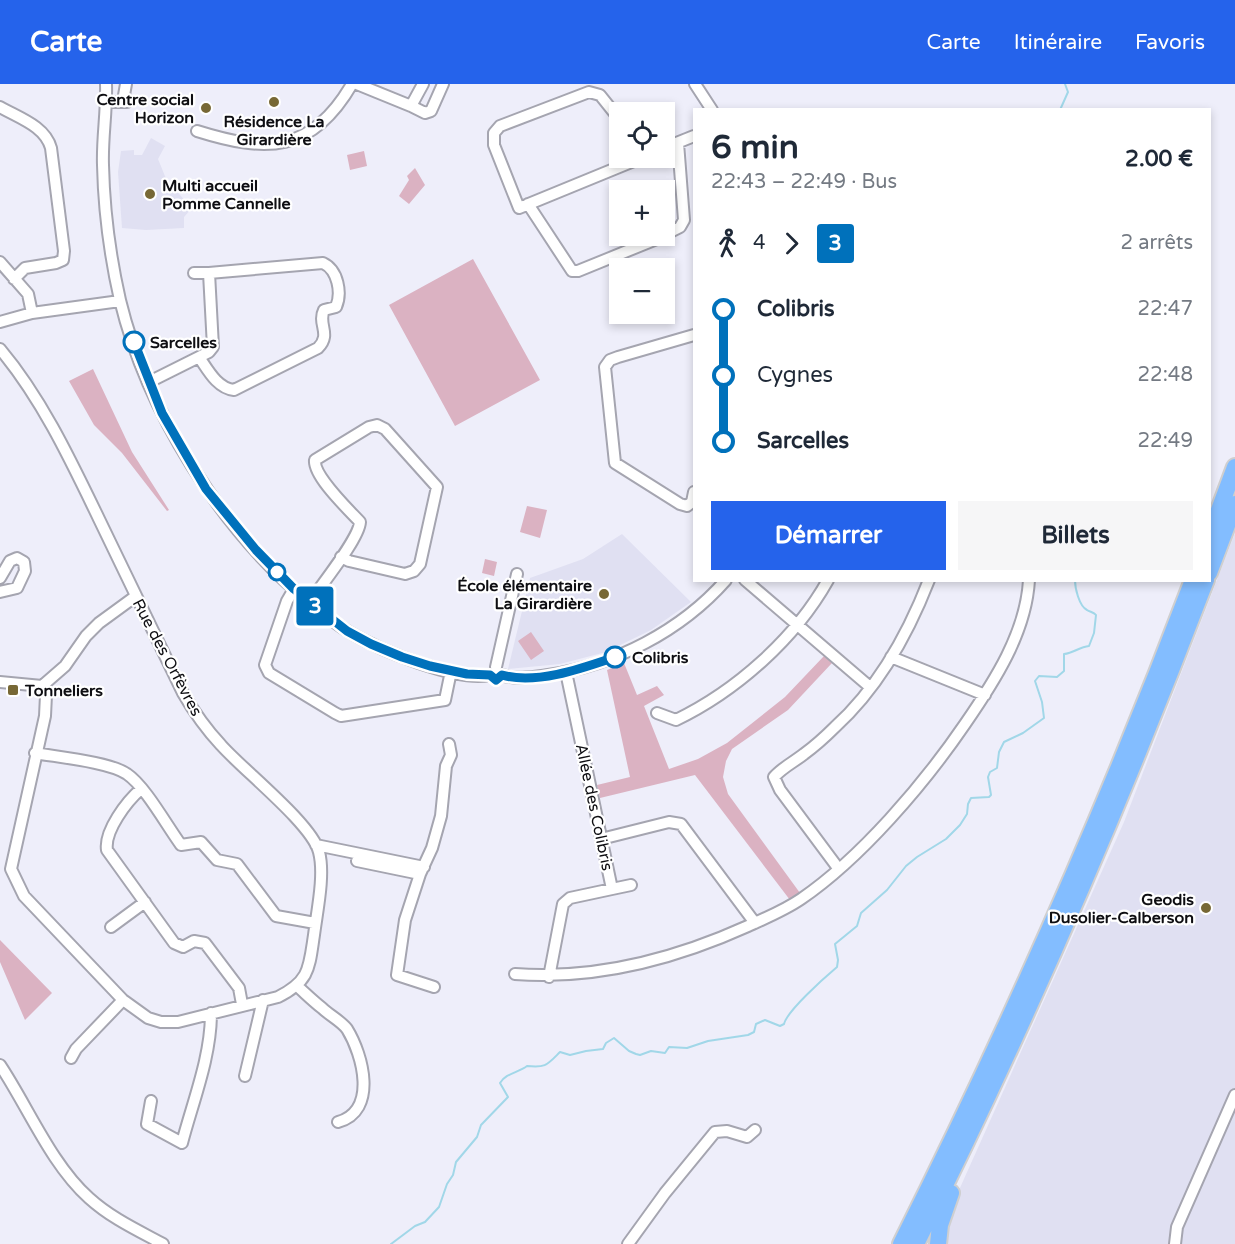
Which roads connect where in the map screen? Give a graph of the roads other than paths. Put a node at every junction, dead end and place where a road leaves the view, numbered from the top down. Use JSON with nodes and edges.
{"nodes":[{"id":1,"x":106,"y":84,"type":"edge"},
{"id":2,"x":126,"y":84,"type":"edge"},
{"id":3,"x":354,"y":84,"type":"edge"},
{"id":4,"x":423,"y":84,"type":"edge"},
{"id":5,"x":443,"y":84,"type":"edge"},
{"id":6,"x":695,"y":84,"type":"edge"},
{"id":7,"x":106,"y":102,"type":"junction"},
{"id":8,"x":411,"y":106,"type":"junction"},
{"id":9,"x":0,"y":107,"type":"edge"},
{"id":10,"x":609,"y":107,"type":"edge"},
{"id":11,"x":711,"y":108,"type":"edge"},
{"id":12,"x":197,"y":131,"type":"dead end"},
{"id":13,"x":693,"y":136,"type":"edge"},
{"id":14,"x":678,"y":143,"type":"junction"},
{"id":15,"x":675,"y":144,"type":"edge"},
{"id":16,"x":617,"y":168,"type":"edge"},
{"id":17,"x":524,"y":206,"type":"junction"},
{"id":18,"x":675,"y":230,"type":"edge"},
{"id":19,"x":638,"y":246,"type":"edge"},
{"id":20,"x":0,"y":262,"type":"edge"},
{"id":21,"x":194,"y":273,"type":"dead end"},
{"id":22,"x":209,"y":273,"type":"junction"},
{"id":23,"x":14,"y":279,"type":"junction"},
{"id":24,"x":120,"y":301,"type":"junction"},
{"id":25,"x":32,"y":313,"type":"junction"},
{"id":26,"x":0,"y":322,"type":"edge"},
{"id":27,"x":693,"y":335,"type":"edge"},
{"id":28,"x":0,"y":349,"type":"edge"},
{"id":29,"x":199,"y":357,"type":"junction"},
{"id":30,"x":149,"y":382,"type":"junction"},
{"id":31,"x":1235,"y":467,"type":"edge"},
{"id":32,"x":693,"y":497,"type":"edge"},
{"id":33,"x":1235,"y":504,"type":"edge"},
{"id":34,"x":1211,"y":532,"type":"edge"},
{"id":35,"x":341,"y":557,"type":"junction"},
{"id":36,"x":1211,"y":568,"type":"edge"},
{"id":37,"x":518,"y":574,"type":"dead end"},
{"id":38,"x":0,"y":578,"type":"edge"},
{"id":39,"x":724,"y":582,"type":"edge"},
{"id":40,"x":747,"y":582,"type":"edge"},
{"id":41,"x":827,"y":582,"type":"edge"},
{"id":42,"x":928,"y":582,"type":"edge"},
{"id":43,"x":1029,"y":582,"type":"edge"},
{"id":44,"x":1192,"y":582,"type":"edge"},
{"id":45,"x":1205,"y":582,"type":"edge"},
{"id":46,"x":294,"y":589,"type":"junction"},
{"id":47,"x":0,"y":592,"type":"edge"},
{"id":48,"x":136,"y":596,"type":"junction"},
{"id":49,"x":310,"y":602,"type":"junction"},
{"id":50,"x":797,"y":624,"type":"junction"},
{"id":51,"x":891,"y":657,"type":"junction"},
{"id":52,"x":451,"y":671,"type":"junction"},
{"id":53,"x":566,"y":672,"type":"junction"},
{"id":54,"x":496,"y":673,"type":"junction"},
{"id":55,"x":0,"y":682,"type":"edge"},
{"id":56,"x":42,"y":686,"type":"junction"},
{"id":57,"x":870,"y":687,"type":"junction"},
{"id":58,"x":985,"y":695,"type":"junction"},
{"id":59,"x":657,"y":713,"type":"dead end"},
{"id":60,"x":450,"y":744,"type":"dead end"},
{"id":61,"x":35,"y":753,"type":"junction"},
{"id":62,"x":141,"y":789,"type":"junction"},
{"id":63,"x":601,"y":839,"type":"junction"},
{"id":64,"x":317,"y":849,"type":"junction"},
{"id":65,"x":5,"y":868,"type":"edge"},
{"id":66,"x":837,"y":868,"type":"junction"},
{"id":67,"x":422,"y":871,"type":"junction"},
{"id":68,"x":632,"y":885,"type":"dead end"},
{"id":69,"x":612,"y":889,"type":"junction"},
{"id":70,"x":145,"y":902,"type":"junction"},
{"id":71,"x":315,"y":923,"type":"junction"},
{"id":72,"x":755,"y":923,"type":"junction"},
{"id":73,"x":111,"y":927,"type":"dead end"},
{"id":74,"x":515,"y":974,"type":"dead end"},
{"id":75,"x":549,"y":977,"type":"junction"},
{"id":76,"x":297,"y":986,"type":"junction"},
{"id":77,"x":434,"y":987,"type":"dead end"},
{"id":78,"x":123,"y":1000,"type":"junction"},
{"id":79,"x":263,"y":1000,"type":"junction"},
{"id":80,"x":242,"y":1005,"type":"junction"},
{"id":81,"x":211,"y":1014,"type":"junction"},
{"id":82,"x":71,"y":1058,"type":"dead end"},
{"id":83,"x":0,"y":1065,"type":"edge"},
{"id":84,"x":245,"y":1076,"type":"dead end"},
{"id":85,"x":1235,"y":1095,"type":"edge"},
{"id":86,"x":151,"y":1101,"type":"dead end"},
{"id":87,"x":978,"y":1117,"type":"junction"},
{"id":88,"x":338,"y":1122,"type":"dead end"},
{"id":89,"x":755,"y":1130,"type":"dead end"},
{"id":90,"x":163,"y":1244,"type":"edge"},
{"id":91,"x":628,"y":1244,"type":"edge"},
{"id":92,"x":901,"y":1244,"type":"edge"},
{"id":93,"x":916,"y":1244,"type":"edge"},
{"id":94,"x":938,"y":1244,"type":"edge"},
{"id":95,"x":1175,"y":1244,"type":"edge"}],
"edges":[{"from":1,"to":7,"type":"street"},
{"from":2,"to":7,"type":"street"},
{"from":3,"to":8,"type":"street"},
{"from":3,"to":12,"type":"street"},
{"from":4,"to":8,"type":"street"},
{"from":5,"to":8,"type":"street"},
{"from":6,"to":11,"type":"street"},
{"from":7,"to":24,"type":"street"},
{"from":9,"to":23,"type":"street"},
{"from":10,"to":17,"type":"street"},
{"from":13,"to":14,"type":"street"},
{"from":14,"to":15,"type":"street"},
{"from":14,"to":18,"type":"street"},
{"from":16,"to":17,"type":"street"},
{"from":17,"to":19,"type":"street"},
{"from":20,"to":23,"type":"street"},
{"from":21,"to":22,"type":"street"},
{"from":22,"to":29,"type":"street"},
{"from":22,"to":29,"type":"street"},
{"from":23,"to":25,"type":"street"},
{"from":24,"to":25,"type":"street"},
{"from":24,"to":30,"type":"street"},
{"from":25,"to":26,"type":"street"},
{"from":27,"to":32,"type":"street"},
{"from":28,"to":48,"type":"street","name":"Rue des Orfèvres"},
{"from":29,"to":30,"type":"street"},
{"from":30,"to":46,"type":"street"},
{"from":31,"to":34,"type":"highway"},
{"from":33,"to":36,"type":"highway"},
{"from":35,"to":35,"type":"street"},
{"from":35,"to":49,"type":"street"},
{"from":37,"to":54,"type":"street"},
{"from":38,"to":47,"type":"street"},
{"from":39,"to":53,"type":"street"},
{"from":40,"to":50,"type":"street"},
{"from":41,"to":50,"type":"street"},
{"from":42,"to":51,"type":"street"},
{"from":43,"to":58,"type":"street"},
{"from":44,"to":92,"type":"highway"},
{"from":45,"to":87,"type":"highway"},
{"from":46,"to":49,"type":"street"},
{"from":46,"to":52,"type":"street"},
{"from":48,"to":56,"type":"street"},
{"from":48,"to":64,"type":"street","name":"Rue des Orfèvres"},
{"from":49,"to":52,"type":"street"},
{"from":50,"to":57,"type":"street"},
{"from":50,"to":59,"type":"street"},
{"from":51,"to":57,"type":"street"},
{"from":51,"to":58,"type":"street"},
{"from":52,"to":54,"type":"street"},
{"from":53,"to":54,"type":"street"},
{"from":53,"to":63,"type":"street","name":"Allée des Colibris"},
{"from":55,"to":56,"type":"street"},
{"from":56,"to":61,"type":"street"},
{"from":57,"to":66,"type":"street"},
{"from":58,"to":66,"type":"street"},
{"from":60,"to":67,"type":"street"},
{"from":61,"to":62,"type":"street"},
{"from":61,"to":65,"type":"street"},
{"from":62,"to":70,"type":"street"},
{"from":62,"to":71,"type":"street"},
{"from":63,"to":69,"type":"street","name":"Allée des Colibris"},
{"from":63,"to":72,"type":"street"},
{"from":64,"to":67,"type":"street"},
{"from":64,"to":71,"type":"street"},
{"from":65,"to":78,"type":"street"},
{"from":66,"to":72,"type":"street"},
{"from":67,"to":77,"type":"street"},
{"from":68,"to":69,"type":"street"},
{"from":69,"to":75,"type":"street","name":"Allée des Colibris"},
{"from":70,"to":73,"type":"street"},
{"from":70,"to":80,"type":"street"},
{"from":71,"to":76,"type":"street"},
{"from":72,"to":75,"type":"street"},
{"from":74,"to":75,"type":"street"},
{"from":76,"to":79,"type":"street"},
{"from":76,"to":88,"type":"street"},
{"from":78,"to":81,"type":"street"},
{"from":78,"to":82,"type":"street"},
{"from":79,"to":80,"type":"street"},
{"from":79,"to":84,"type":"street"},
{"from":80,"to":81,"type":"street"},
{"from":81,"to":86,"type":"street"},
{"from":83,"to":90,"type":"street"},
{"from":85,"to":95,"type":"street"},
{"from":87,"to":93,"type":"highway"},
{"from":87,"to":94,"type":"highway"},
{"from":89,"to":91,"type":"street"}]}
